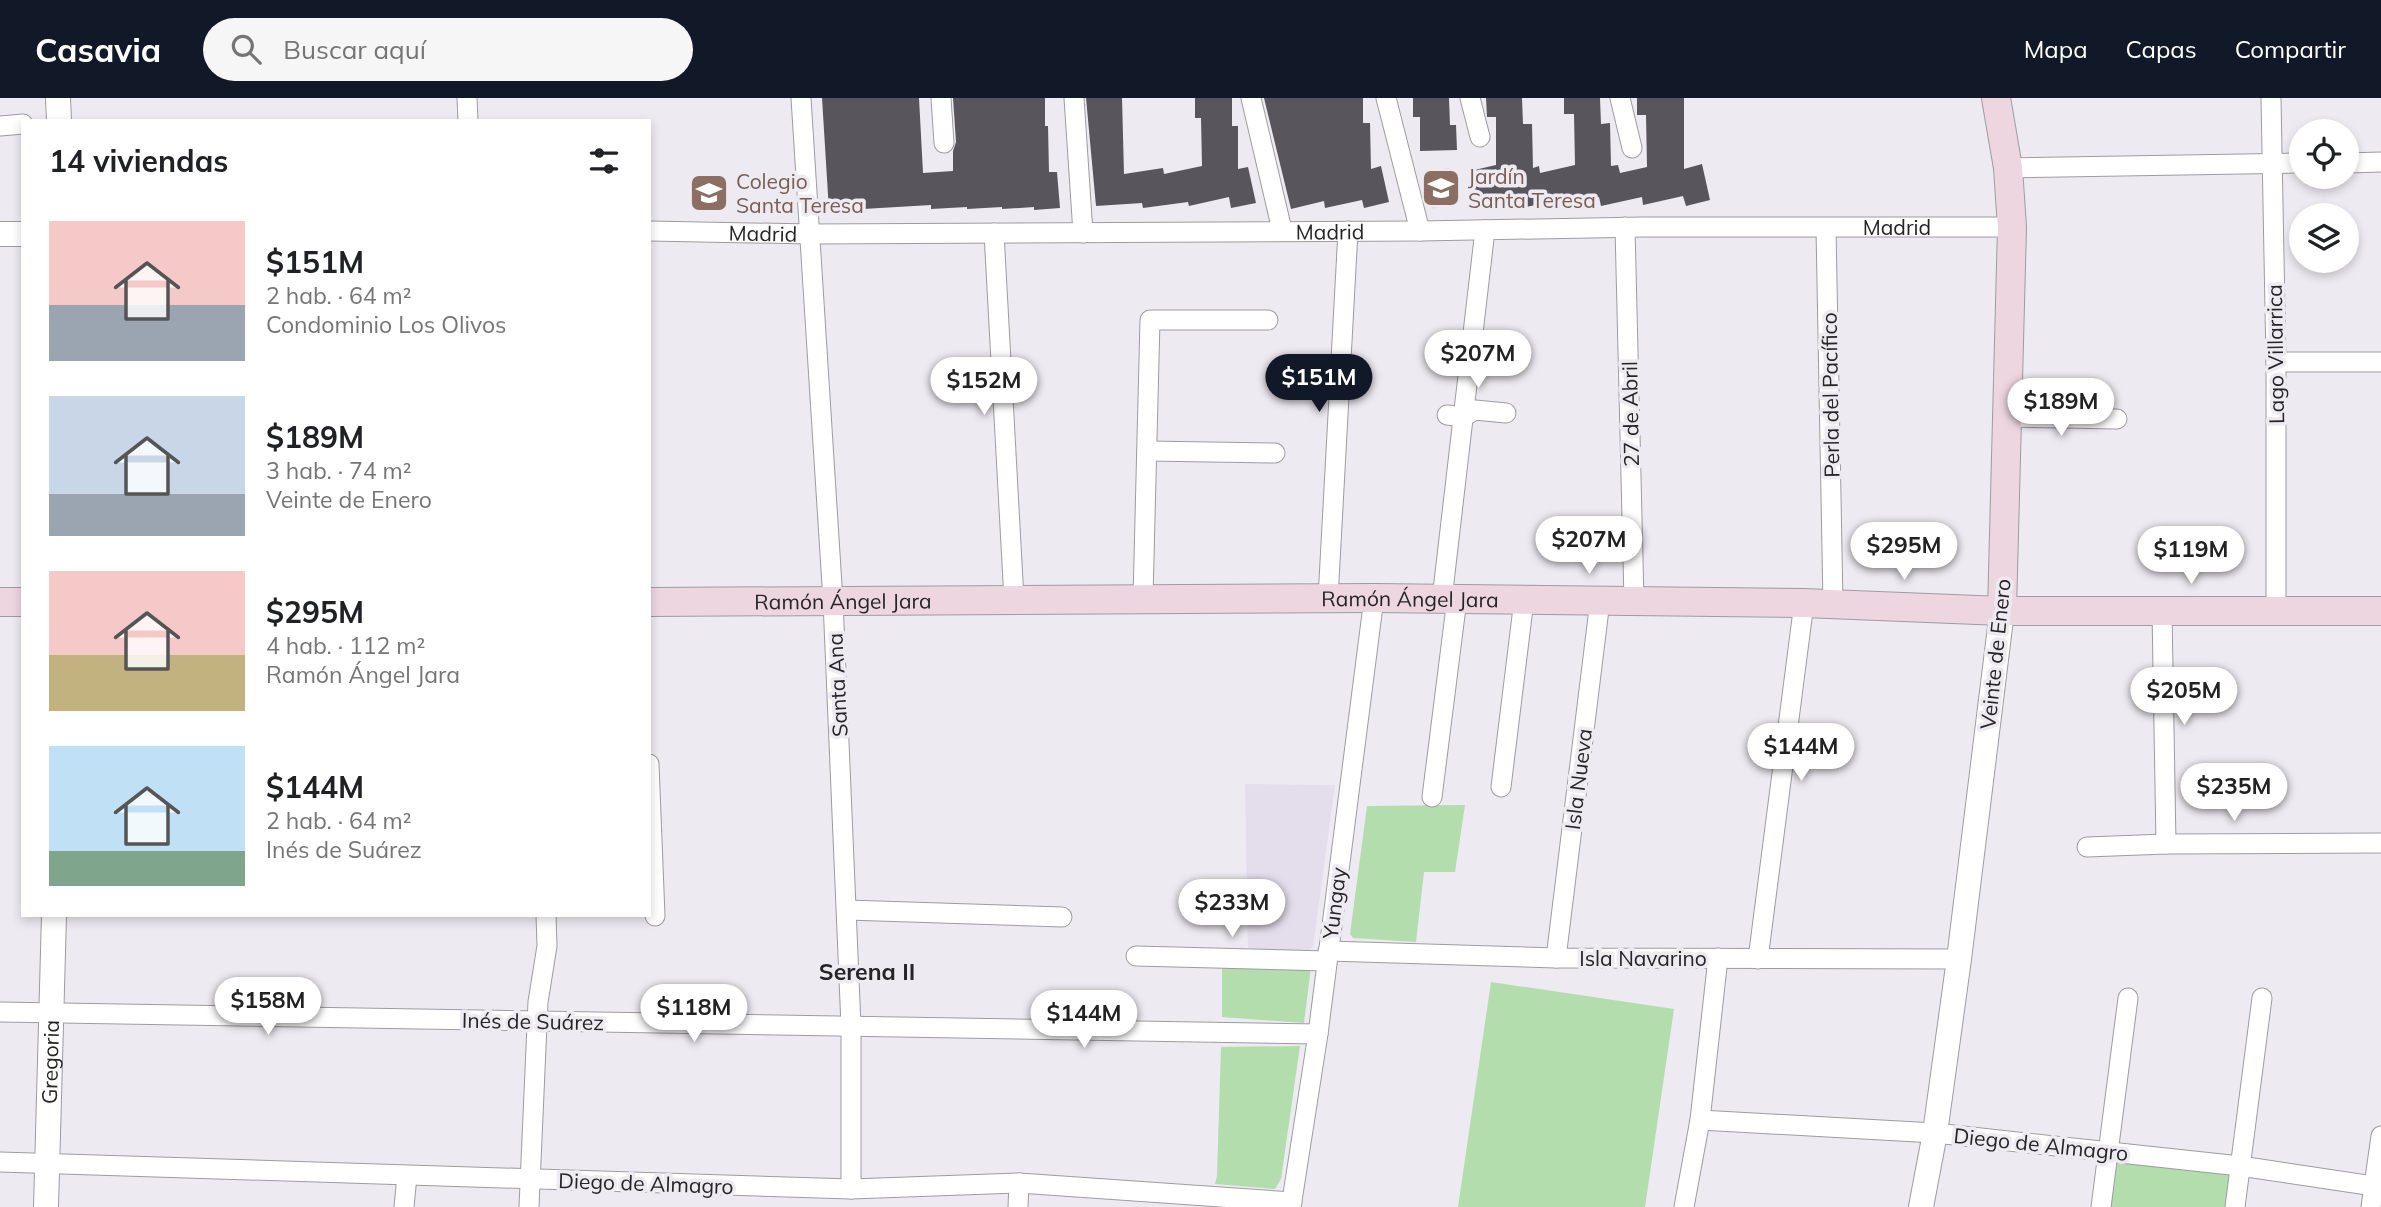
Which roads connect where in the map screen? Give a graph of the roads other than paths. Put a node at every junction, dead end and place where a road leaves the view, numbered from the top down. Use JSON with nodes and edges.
{"nodes":[{"id":1,"x":58,"y":98,"type":"edge"},
{"id":2,"x":467,"y":98,"type":"edge"},
{"id":3,"x":801,"y":98,"type":"edge"},
{"id":4,"x":941,"y":98,"type":"edge"},
{"id":5,"x":1074,"y":98,"type":"edge"},
{"id":6,"x":1251,"y":98,"type":"edge"},
{"id":7,"x":1386,"y":98,"type":"edge"},
{"id":8,"x":1470,"y":98,"type":"edge"},
{"id":9,"x":1620,"y":98,"type":"edge"},
{"id":10,"x":1996,"y":98,"type":"edge"},
{"id":11,"x":2271,"y":98,"type":"edge"},
{"id":12,"x":59,"y":119,"type":"edge"},
{"id":13,"x":468,"y":119,"type":"edge"},
{"id":14,"x":21,"y":124,"type":"edge"},
{"id":15,"x":0,"y":126,"type":"edge"},
{"id":16,"x":1479,"y":137,"type":"dead end"},
{"id":17,"x":944,"y":142,"type":"dead end"},
{"id":18,"x":1632,"y":148,"type":"dead end"},
{"id":19,"x":2381,"y":162,"type":"edge"},
{"id":20,"x":2289,"y":163,"type":"edge"},
{"id":21,"x":2359,"y":163,"type":"edge"},
{"id":22,"x":2272,"y":164,"type":"junction"},
{"id":23,"x":2008,"y":168,"type":"junction"},
{"id":24,"x":2012,"y":227,"type":"junction"},
{"id":25,"x":1625,"y":228,"type":"junction"},
{"id":26,"x":1826,"y":228,"type":"junction"},
{"id":27,"x":1282,"y":230,"type":"junction"},
{"id":28,"x":1485,"y":230,"type":"junction"},
{"id":29,"x":651,"y":231,"type":"edge"},
{"id":30,"x":1348,"y":231,"type":"junction"},
{"id":31,"x":1420,"y":231,"type":"junction"},
{"id":32,"x":994,"y":233,"type":"junction"},
{"id":33,"x":1083,"y":233,"type":"junction"},
{"id":34,"x":0,"y":234,"type":"edge"},
{"id":35,"x":21,"y":234,"type":"edge"},
{"id":36,"x":810,"y":234,"type":"junction"},
{"id":37,"x":1268,"y":320,"type":"dead end"},
{"id":38,"x":2276,"y":362,"type":"junction"},
{"id":39,"x":2381,"y":362,"type":"edge"},
{"id":40,"x":1506,"y":413,"type":"dead end"},
{"id":41,"x":1455,"y":416,"type":"junction"},
{"id":42,"x":2006,"y":417,"type":"junction"},
{"id":43,"x":2118,"y":419,"type":"dead end"},
{"id":44,"x":1147,"y":451,"type":"junction"},
{"id":45,"x":1275,"y":453,"type":"dead end"},
{"id":46,"x":1143,"y":598,"type":"junction"},
{"id":47,"x":1374,"y":598,"type":"junction"},
{"id":48,"x":1328,"y":599,"type":"junction"},
{"id":49,"x":1449,"y":599,"type":"junction"},
{"id":50,"x":1014,"y":600,"type":"junction"},
{"id":51,"x":1524,"y":600,"type":"junction"},
{"id":52,"x":833,"y":601,"type":"junction"},
{"id":53,"x":1600,"y":601,"type":"junction"},
{"id":54,"x":1634,"y":601,"type":"junction"},
{"id":55,"x":0,"y":602,"type":"edge"},
{"id":56,"x":21,"y":602,"type":"edge"},
{"id":57,"x":651,"y":602,"type":"edge"},
{"id":58,"x":1804,"y":603,"type":"junction"},
{"id":59,"x":1833,"y":604,"type":"junction"},
{"id":60,"x":2002,"y":611,"type":"junction"},
{"id":61,"x":2162,"y":611,"type":"junction"},
{"id":62,"x":2277,"y":611,"type":"junction"},
{"id":63,"x":2381,"y":611,"type":"edge"},
{"id":64,"x":1501,"y":787,"type":"dead end"},
{"id":65,"x":1432,"y":797,"type":"dead end"},
{"id":66,"x":651,"y":815,"type":"edge"},
{"id":67,"x":2381,"y":843,"type":"edge"},
{"id":68,"x":2166,"y":844,"type":"junction"},
{"id":69,"x":2087,"y":847,"type":"dead end"},
{"id":70,"x":847,"y":910,"type":"junction"},
{"id":71,"x":655,"y":916,"type":"dead end"},
{"id":72,"x":54,"y":917,"type":"edge"},
{"id":73,"x":545,"y":917,"type":"edge"},
{"id":74,"x":1062,"y":917,"type":"dead end"},
{"id":75,"x":1136,"y":956,"type":"dead end"},
{"id":76,"x":1327,"y":956,"type":"junction"},
{"id":77,"x":1556,"y":958,"type":"junction"},
{"id":78,"x":1718,"y":958,"type":"junction"},
{"id":79,"x":1758,"y":959,"type":"junction"},
{"id":80,"x":1959,"y":959,"type":"junction"},
{"id":81,"x":2128,"y":998,"type":"dead end"},
{"id":82,"x":2262,"y":998,"type":"dead end"},
{"id":83,"x":0,"y":1012,"type":"edge"},
{"id":84,"x":51,"y":1012,"type":"junction"},
{"id":85,"x":537,"y":1022,"type":"junction"},
{"id":86,"x":851,"y":1026,"type":"junction"},
{"id":87,"x":1318,"y":1034,"type":"junction"},
{"id":88,"x":1700,"y":1120,"type":"junction"},
{"id":89,"x":1935,"y":1133,"type":"junction"},
{"id":90,"x":2381,"y":1136,"type":"edge"},
{"id":91,"x":2108,"y":1152,"type":"junction"},
{"id":92,"x":0,"y":1162,"type":"edge"},
{"id":93,"x":47,"y":1164,"type":"junction"},
{"id":94,"x":2240,"y":1166,"type":"junction"},
{"id":95,"x":407,"y":1176,"type":"junction"},
{"id":96,"x":530,"y":1180,"type":"junction"},
{"id":97,"x":1019,"y":1183,"type":"junction"},
{"id":98,"x":2378,"y":1187,"type":"edge"},
{"id":99,"x":851,"y":1189,"type":"junction"},
{"id":100,"x":1291,"y":1205,"type":"edge"},
{"id":101,"x":46,"y":1207,"type":"edge"},
{"id":102,"x":404,"y":1207,"type":"edge"},
{"id":103,"x":528,"y":1207,"type":"edge"},
{"id":104,"x":1018,"y":1207,"type":"edge"},
{"id":105,"x":1684,"y":1207,"type":"edge"},
{"id":106,"x":1921,"y":1207,"type":"edge"},
{"id":107,"x":2101,"y":1207,"type":"edge"},
{"id":108,"x":2235,"y":1207,"type":"edge"},
{"id":109,"x":2371,"y":1207,"type":"edge"}],
"edges":[{"from":1,"to":12,"type":"street"},
{"from":2,"to":13,"type":"street"},
{"from":3,"to":36,"type":"street","name":"Santa Ana"},
{"from":4,"to":17,"type":"street"},
{"from":5,"to":33,"type":"street"},
{"from":6,"to":27,"type":"street"},
{"from":7,"to":31,"type":"street"},
{"from":8,"to":16,"type":"street"},
{"from":9,"to":18,"type":"street"},
{"from":10,"to":23,"type":"main road","name":"Veinte de Enero"},
{"from":11,"to":22,"type":"street","name":"Lago Villarrica"},
{"from":14,"to":15,"type":"street"},
{"from":19,"to":21,"type":"street"},
{"from":20,"to":22,"type":"street"},
{"from":22,"to":23,"type":"street"},
{"from":22,"to":38,"type":"street","name":"Lago Villarrica"},
{"from":23,"to":24,"type":"main road","name":"Veinte de Enero"},
{"from":24,"to":26,"type":"street","name":"Madrid"},
{"from":24,"to":42,"type":"main road","name":"Veinte de Enero"},
{"from":25,"to":26,"type":"street","name":"Madrid"},
{"from":25,"to":28,"type":"street","name":"Madrid"},
{"from":25,"to":54,"type":"street","name":"27 de Abril"},
{"from":26,"to":59,"type":"street","name":"Perla del Pacífico"},
{"from":27,"to":30,"type":"street","name":"Madrid"},
{"from":27,"to":33,"type":"street","name":"Madrid"},
{"from":28,"to":31,"type":"street","name":"Madrid"},
{"from":28,"to":41,"type":"street"},
{"from":29,"to":36,"type":"street","name":"Madrid"},
{"from":30,"to":31,"type":"street","name":"Madrid"},
{"from":30,"to":48,"type":"street"},
{"from":32,"to":33,"type":"street","name":"Madrid"},
{"from":32,"to":36,"type":"street","name":"Madrid"},
{"from":32,"to":50,"type":"street"},
{"from":34,"to":35,"type":"street"},
{"from":36,"to":52,"type":"street","name":"Santa Ana"},
{"from":37,"to":44,"type":"street"},
{"from":38,"to":39,"type":"street"},
{"from":38,"to":62,"type":"street","name":"Lago Villarrica"},
{"from":40,"to":41,"type":"street"},
{"from":41,"to":49,"type":"street"},
{"from":42,"to":43,"type":"street"},
{"from":42,"to":60,"type":"main road","name":"Veinte de Enero"},
{"from":44,"to":45,"type":"street"},
{"from":44,"to":46,"type":"street"},
{"from":46,"to":48,"type":"main road","name":"Ramón Ángel Jara"},
{"from":46,"to":50,"type":"main road","name":"Ramón Ángel Jara"},
{"from":47,"to":48,"type":"main road","name":"Ramón Ángel Jara"},
{"from":47,"to":49,"type":"main road","name":"Ramón Ángel Jara"},
{"from":47,"to":76,"type":"street","name":"Yungay"},
{"from":49,"to":51,"type":"main road","name":"Ramón Ángel Jara"},
{"from":49,"to":65,"type":"street"},
{"from":50,"to":52,"type":"main road","name":"Ramón Ángel Jara"},
{"from":51,"to":53,"type":"main road","name":"Ramón Ángel Jara"},
{"from":51,"to":64,"type":"street"},
{"from":52,"to":57,"type":"main road","name":"Ramón Ángel Jara"},
{"from":52,"to":70,"type":"street","name":"Santa Ana"},
{"from":53,"to":54,"type":"main road","name":"Ramón Ángel Jara"},
{"from":53,"to":77,"type":"street","name":"Isla Nueva"},
{"from":54,"to":58,"type":"main road","name":"Ramón Ángel Jara"},
{"from":55,"to":56,"type":"main road"},
{"from":58,"to":59,"type":"main road","name":"Ramón Ángel Jara"},
{"from":58,"to":79,"type":"street"},
{"from":59,"to":60,"type":"main road","name":"Ramón Ángel Jara"},
{"from":60,"to":61,"type":"main road","name":"Ramón Ángel Jara"},
{"from":60,"to":80,"type":"street","name":"Veinte de Enero"},
{"from":61,"to":62,"type":"main road","name":"Ramón Ángel Jara"},
{"from":61,"to":68,"type":"street"},
{"from":62,"to":63,"type":"main road","name":"Ramón Ángel Jara"},
{"from":66,"to":71,"type":"street"},
{"from":67,"to":68,"type":"street"},
{"from":68,"to":69,"type":"street"},
{"from":70,"to":74,"type":"street"},
{"from":70,"to":86,"type":"street","name":"Santa Ana"},
{"from":72,"to":84,"type":"street","name":"Gregoria"},
{"from":73,"to":85,"type":"street"},
{"from":75,"to":76,"type":"street","name":"Isla Navarino"},
{"from":76,"to":77,"type":"street","name":"Isla Navarino"},
{"from":76,"to":87,"type":"street","name":"Yungay"},
{"from":77,"to":78,"type":"street","name":"Isla Navarino"},
{"from":78,"to":79,"type":"street","name":"Isla Navarino"},
{"from":78,"to":88,"type":"street"},
{"from":79,"to":80,"type":"street","name":"Isla Navarino"},
{"from":80,"to":89,"type":"street","name":"Veinte de Enero"},
{"from":81,"to":91,"type":"street"},
{"from":82,"to":94,"type":"street"},
{"from":83,"to":84,"type":"street","name":"Inés de Suárez"},
{"from":84,"to":85,"type":"street","name":"Inés de Suárez"},
{"from":84,"to":93,"type":"street","name":"Gregoria"},
{"from":85,"to":86,"type":"street","name":"Inés de Suárez"},
{"from":85,"to":96,"type":"street"},
{"from":86,"to":87,"type":"street","name":"Inés de Suárez"},
{"from":86,"to":99,"type":"street","name":"Santa Ana"},
{"from":87,"to":100,"type":"street","name":"Yungay"},
{"from":88,"to":89,"type":"street","name":"Diego de Almagro"},
{"from":88,"to":105,"type":"street"},
{"from":89,"to":91,"type":"street","name":"Diego de Almagro"},
{"from":89,"to":106,"type":"street","name":"Veinte de Enero"},
{"from":90,"to":98,"type":"street"},
{"from":91,"to":94,"type":"street","name":"Diego de Almagro"},
{"from":91,"to":107,"type":"street"},
{"from":92,"to":93,"type":"street","name":"Diego de Almagro"},
{"from":93,"to":95,"type":"street","name":"Diego de Almagro"},
{"from":93,"to":101,"type":"street","name":"Gregoria"},
{"from":94,"to":98,"type":"street","name":"Diego de Almagro"},
{"from":94,"to":108,"type":"street"},
{"from":95,"to":96,"type":"street","name":"Diego de Almagro"},
{"from":95,"to":102,"type":"street"},
{"from":96,"to":99,"type":"street","name":"Diego de Almagro"},
{"from":96,"to":103,"type":"street"},
{"from":97,"to":99,"type":"street","name":"Diego de Almagro"},
{"from":97,"to":100,"type":"street","name":"Diego de Almagro"},
{"from":97,"to":104,"type":"street"},
{"from":98,"to":109,"type":"street"}]}
